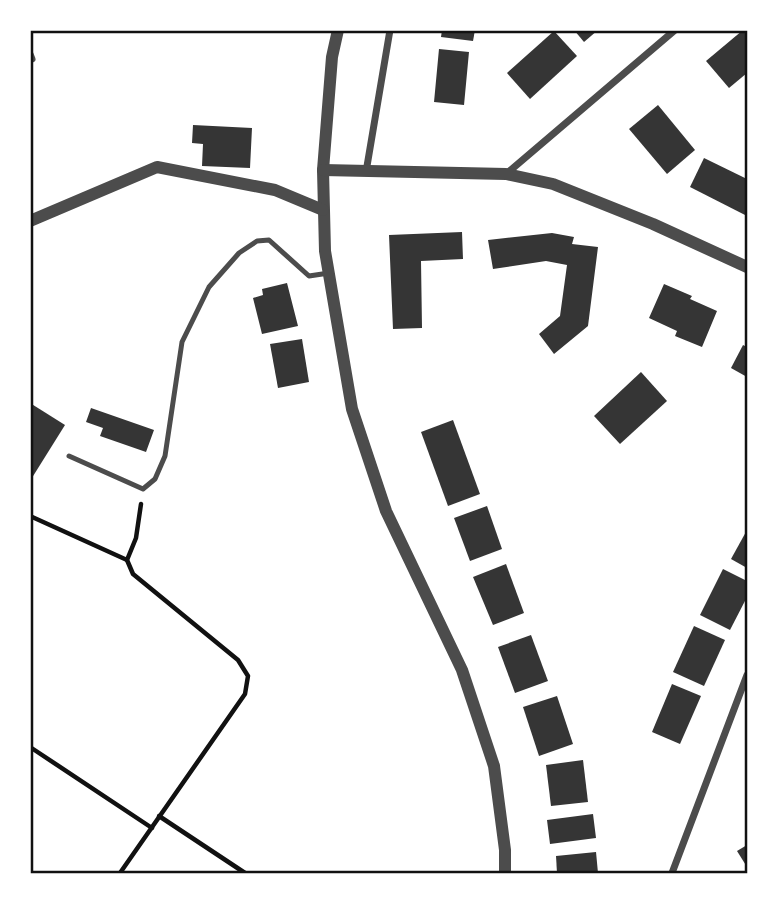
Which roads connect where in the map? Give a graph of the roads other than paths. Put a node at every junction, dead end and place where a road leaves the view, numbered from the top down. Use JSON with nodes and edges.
{"nodes":[{"id":1,"x":338,"y":30,"type":"edge"},
{"id":2,"x":390,"y":30,"type":"edge"},
{"id":3,"x":675,"y":30,"type":"edge"},
{"id":4,"x":323,"y":170,"type":"junction"},
{"id":5,"x":366,"y":172,"type":"junction"},
{"id":6,"x":506,"y":174,"type":"junction"},
{"id":7,"x":323,"y":210,"type":"junction"},
{"id":8,"x":30,"y":220,"type":"edge"},
{"id":9,"x":747,"y":267,"type":"edge"},
{"id":10,"x":329,"y":273,"type":"junction"},
{"id":11,"x":69,"y":456,"type":"dead end"},
{"id":12,"x":747,"y":675,"type":"edge"},
{"id":13,"x":505,"y":873,"type":"edge"},
{"id":14,"x":672,"y":873,"type":"edge"}],
"edges":[{"from":1,"to":4,"type":"street"},
{"from":2,"to":5,"type":"street"},
{"from":3,"to":6,"type":"street"},
{"from":4,"to":5,"type":"street"},
{"from":4,"to":7,"type":"street"},
{"from":5,"to":6,"type":"street"},
{"from":6,"to":9,"type":"street"},
{"from":7,"to":8,"type":"street"},
{"from":7,"to":10,"type":"street"},
{"from":10,"to":11,"type":"lane"},
{"from":10,"to":13,"type":"street"},
{"from":12,"to":14,"type":"street"}]}
